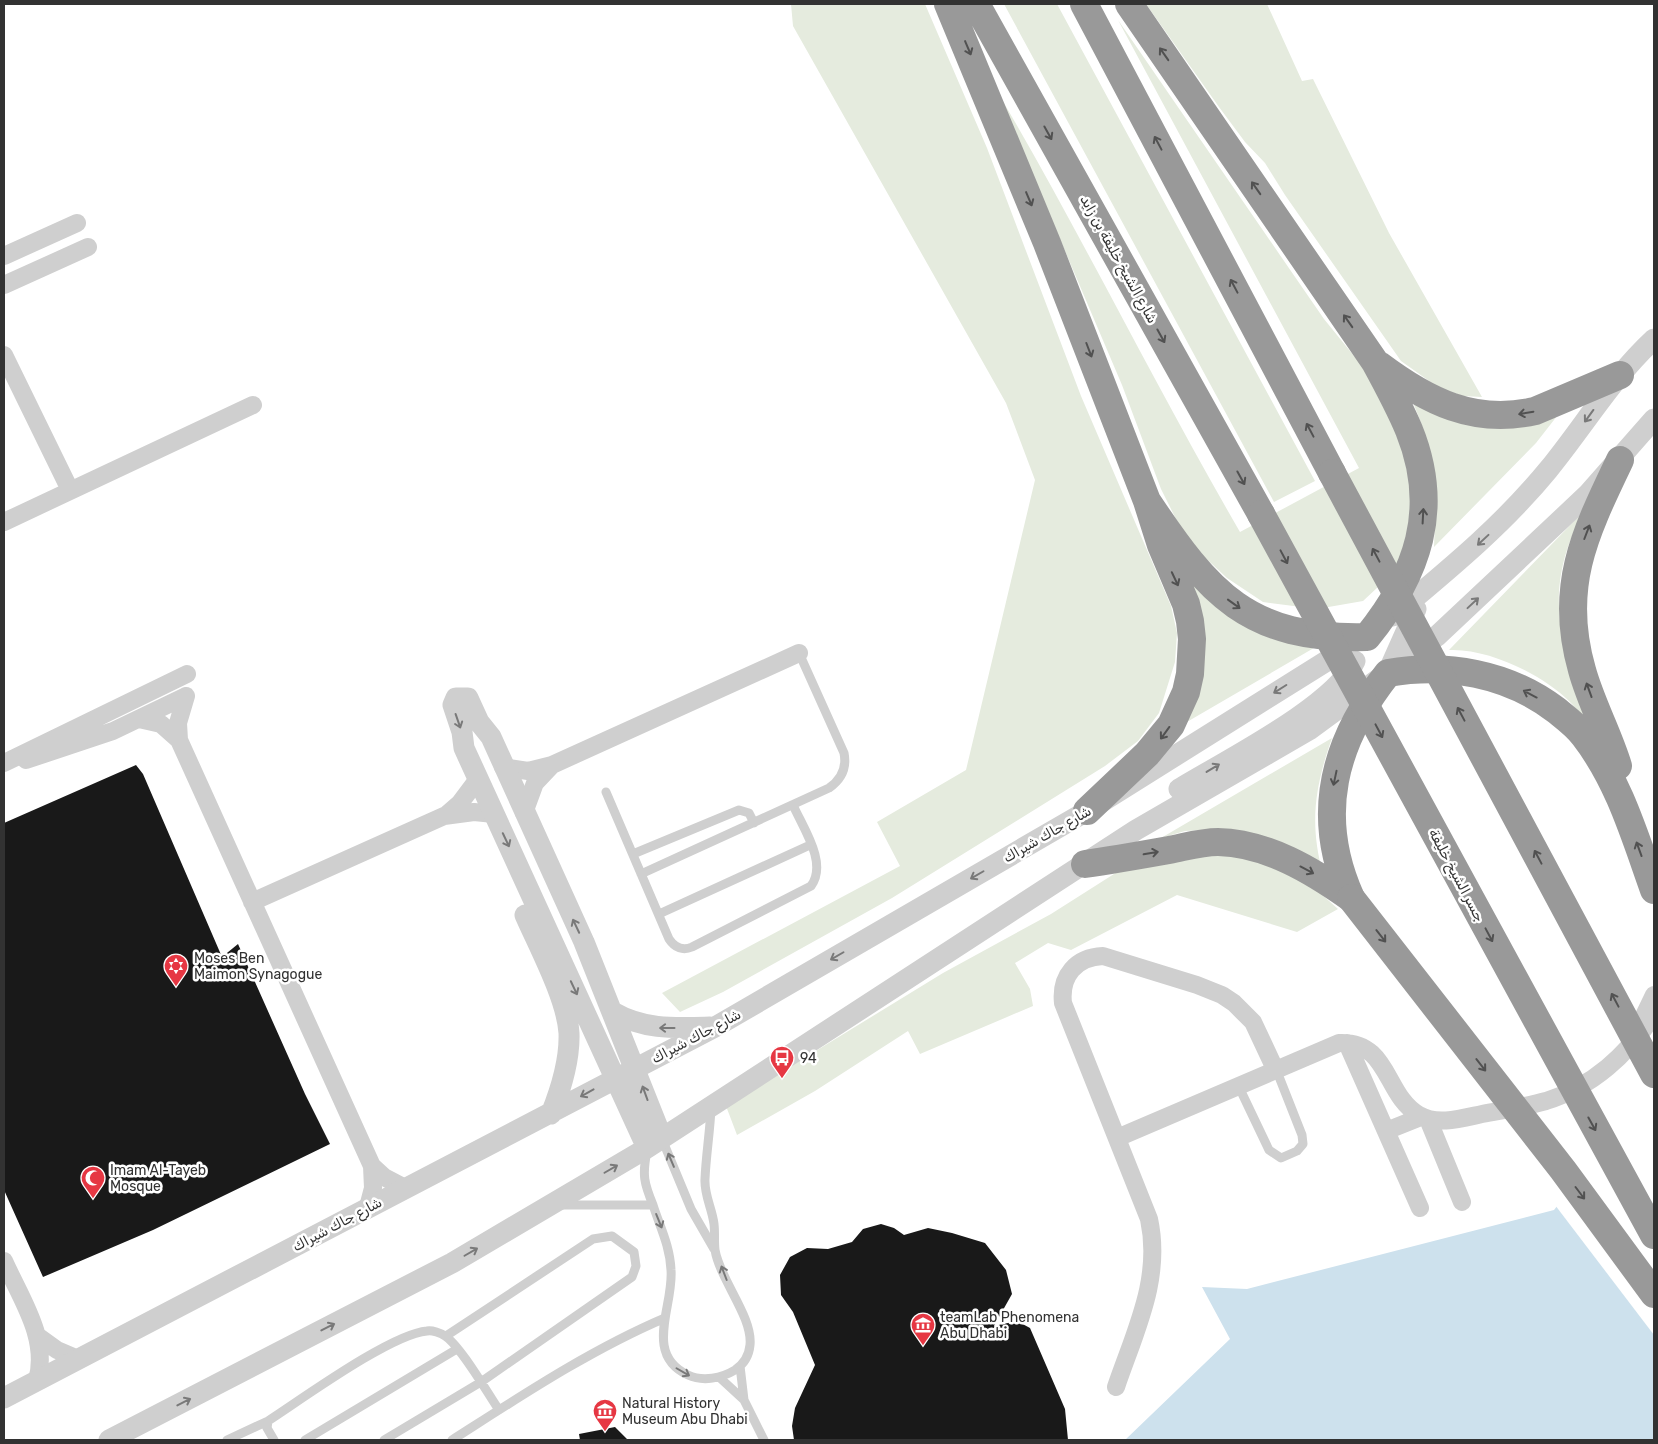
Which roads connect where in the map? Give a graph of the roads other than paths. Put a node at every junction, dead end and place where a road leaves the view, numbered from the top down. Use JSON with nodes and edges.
{"nodes":[{"id":1,"x":948,"y":4,"type":"edge"},
{"id":2,"x":976,"y":4,"type":"edge"},
{"id":3,"x":1084,"y":4,"type":"edge"},
{"id":4,"x":1129,"y":4,"type":"edge"},
{"id":5,"x":77,"y":223,"type":"dead end"},
{"id":6,"x":88,"y":247,"type":"dead end"},
{"id":7,"x":4,"y":256,"type":"edge"},
{"id":8,"x":4,"y":285,"type":"edge"},
{"id":9,"x":1654,"y":340,"type":"edge"},
{"id":10,"x":4,"y":355,"type":"edge"},
{"id":11,"x":1375,"y":362,"type":"junction"},
{"id":12,"x":1620,"y":375,"type":"junction"},
{"id":13,"x":253,"y":405,"type":"dead end"},
{"id":14,"x":1654,"y":419,"type":"edge"},
{"id":15,"x":1620,"y":460,"type":"junction"},
{"id":16,"x":70,"y":490,"type":"junction"},
{"id":17,"x":1147,"y":501,"type":"junction"},
{"id":18,"x":1261,"y":514,"type":"joint"},
{"id":19,"x":4,"y":522,"type":"edge"},
{"id":20,"x":1426,"y":589,"type":"junction"},
{"id":21,"x":1437,"y":636,"type":"junction"},
{"id":22,"x":1367,"y":637,"type":"junction"},
{"id":23,"x":1402,"y":637,"type":"junction"},
{"id":24,"x":799,"y":653,"type":"joint"},
{"id":25,"x":1310,"y":670,"type":"junction"},
{"id":26,"x":1351,"y":670,"type":"junction"},
{"id":27,"x":1388,"y":673,"type":"junction"},
{"id":28,"x":187,"y":674,"type":"dead end"},
{"id":29,"x":139,"y":719,"type":"junction"},
{"id":30,"x":1595,"y":735,"type":"junction"},
{"id":31,"x":179,"y":740,"type":"junction"},
{"id":32,"x":4,"y":764,"type":"edge"},
{"id":33,"x":552,"y":765,"type":"junction"},
{"id":34,"x":503,"y":766,"type":"junction"},
{"id":35,"x":478,"y":779,"type":"junction"},
{"id":36,"x":606,"y":792,"type":"dead end"},
{"id":37,"x":793,"y":805,"type":"junction"},
{"id":38,"x":1087,"y":811,"type":"junction"},
{"id":39,"x":524,"y":812,"type":"junction"},
{"id":40,"x":494,"y":814,"type":"junction"},
{"id":41,"x":444,"y":816,"type":"junction"},
{"id":42,"x":754,"y":822,"type":"junction"},
{"id":43,"x":1136,"y":830,"type":"junction"},
{"id":44,"x":810,"y":845,"type":"junction"},
{"id":45,"x":633,"y":854,"type":"junction"},
{"id":46,"x":1086,"y":864,"type":"junction"},
{"id":47,"x":641,"y":874,"type":"junction"},
{"id":48,"x":524,"y":878,"type":"junction"},
{"id":49,"x":1654,"y":890,"type":"edge"},
{"id":50,"x":1351,"y":898,"type":"junction"},
{"id":51,"x":252,"y":902,"type":"junction"},
{"id":52,"x":658,"y":914,"type":"junction"},
{"id":53,"x":1654,"y":995,"type":"edge"},
{"id":54,"x":613,"y":1012,"type":"junction"},
{"id":55,"x":1654,"y":1015,"type":"edge"},
{"id":56,"x":715,"y":1027,"type":"junction"},
{"id":57,"x":1347,"y":1042,"type":"junction"},
{"id":58,"x":1627,"y":1052,"type":"junction"},
{"id":59,"x":636,"y":1068,"type":"junction"},
{"id":60,"x":1276,"y":1069,"type":"junction"},
{"id":61,"x":1654,"y":1074,"type":"edge"},
{"id":62,"x":615,"y":1078,"type":"junction"},
{"id":63,"x":1238,"y":1085,"type":"junction"},
{"id":64,"x":712,"y":1105,"type":"junction"},
{"id":65,"x":551,"y":1114,"type":"junction"},
{"id":66,"x":1425,"y":1118,"type":"junction"},
{"id":67,"x":1386,"y":1131,"type":"junction"},
{"id":68,"x":1116,"y":1138,"type":"junction"},
{"id":69,"x":654,"y":1143,"type":"junction"},
{"id":70,"x":372,"y":1166,"type":"junction"},
{"id":71,"x":405,"y":1188,"type":"junction"},
{"id":72,"x":1462,"y":1202,"type":"dead end"},
{"id":73,"x":551,"y":1205,"type":"junction"},
{"id":74,"x":652,"y":1205,"type":"junction"},
{"id":75,"x":368,"y":1207,"type":"junction"},
{"id":76,"x":1420,"y":1208,"type":"dead end"},
{"id":77,"x":1654,"y":1235,"type":"edge"},
{"id":78,"x":715,"y":1251,"type":"junction"},
{"id":79,"x":4,"y":1261,"type":"edge"},
{"id":80,"x":1654,"y":1294,"type":"edge"},
{"id":81,"x":665,"y":1318,"type":"junction"},
{"id":82,"x":446,"y":1336,"type":"junction"},
{"id":83,"x":39,"y":1337,"type":"junction"},
{"id":84,"x":457,"y":1350,"type":"junction"},
{"id":85,"x":78,"y":1359,"type":"junction"},
{"id":86,"x":740,"y":1366,"type":"junction"},
{"id":87,"x":719,"y":1377,"type":"junction"},
{"id":88,"x":37,"y":1381,"type":"junction"},
{"id":89,"x":481,"y":1382,"type":"junction"},
{"id":90,"x":1116,"y":1387,"type":"dead end"},
{"id":91,"x":4,"y":1398,"type":"edge"},
{"id":92,"x":744,"y":1400,"type":"junction"},
{"id":93,"x":499,"y":1410,"type":"junction"},
{"id":94,"x":162,"y":1413,"type":"junction"},
{"id":95,"x":268,"y":1421,"type":"junction"},
{"id":96,"x":109,"y":1440,"type":"edge"},
{"id":97,"x":130,"y":1440,"type":"edge"},
{"id":98,"x":227,"y":1440,"type":"edge"},
{"id":99,"x":274,"y":1440,"type":"edge"},
{"id":100,"x":305,"y":1440,"type":"edge"},
{"id":101,"x":384,"y":1440,"type":"edge"},
{"id":102,"x":452,"y":1440,"type":"edge"},
{"id":103,"x":764,"y":1440,"type":"edge"}],
"edges":[{"from":1,"to":17,"type":"highway","one_way":true},
{"from":2,"to":18,"type":"highway","name":"شارع الشيخ خليفة بن زايد","one_way":true},
{"from":61,"to":3,"type":"highway","one_way":true,"bridge":true},
{"from":11,"to":4,"type":"highway","one_way":true},
{"from":5,"to":7,"type":"street"},
{"from":6,"to":8,"type":"street"},
{"from":9,"to":12,"type":"street","name":"شارع جاك شيراك"},
{"from":10,"to":16,"type":"street"},
{"from":12,"to":11,"type":"highway","one_way":true},
{"from":22,"to":11,"type":"highway","one_way":true},
{"from":12,"to":20,"type":"street","name":"شارع جاك شيراك","one_way":true},
{"from":13,"to":16,"type":"street"},
{"from":14,"to":15,"type":"street"},
{"from":21,"to":15,"type":"street","one_way":true},
{"from":30,"to":15,"type":"highway","one_way":true},
{"from":16,"to":19,"type":"street"},
{"from":17,"to":22,"type":"highway","one_way":true},
{"from":17,"to":38,"type":"highway","one_way":true},
{"from":18,"to":77,"type":"highway","name":"جسر الشيخ خليفة","one_way":true,"bridge":true},
{"from":20,"to":22,"type":"street","name":"شارع جاك شيراك"},
{"from":20,"to":23,"type":"street"},
{"from":21,"to":23,"type":"street"},
{"from":21,"to":27,"type":"street"},
{"from":22,"to":23,"type":"street"},
{"from":22,"to":25,"type":"street","name":"شارع جاك شيراك"},
{"from":22,"to":26,"type":"street"},
{"from":23,"to":27,"type":"street"},
{"from":24,"to":33,"type":"street"},
{"from":24,"to":37,"type":"lane"},
{"from":25,"to":26,"type":"street"},
{"from":25,"to":38,"type":"street","name":"شارع جاك شيراك","one_way":true},
{"from":26,"to":27,"type":"street"},
{"from":43,"to":26,"type":"street","one_way":true},
{"from":30,"to":27,"type":"highway","one_way":true},
{"from":27,"to":43,"type":"street"},
{"from":27,"to":50,"type":"highway","one_way":true},
{"from":28,"to":32,"type":"street"},
{"from":29,"to":31,"type":"street"},
{"from":29,"to":31,"type":"street"},
{"from":29,"to":32,"type":"street"},
{"from":49,"to":30,"type":"highway","one_way":true},
{"from":31,"to":51,"type":"street"},
{"from":33,"to":34,"type":"street"},
{"from":33,"to":39,"type":"street"},
{"from":34,"to":35,"type":"street","one_way":true},
{"from":34,"to":39,"type":"street"},
{"from":35,"to":40,"type":"street"},
{"from":35,"to":41,"type":"street"},
{"from":36,"to":45,"type":"lane"},
{"from":37,"to":42,"type":"lane"},
{"from":37,"to":44,"type":"lane"},
{"from":38,"to":56,"type":"street","name":"شارع جاك شيراك","one_way":true},
{"from":54,"to":39,"type":"street","one_way":true},
{"from":40,"to":41,"type":"street"},
{"from":40,"to":48,"type":"street","one_way":true},
{"from":41,"to":51,"type":"street"},
{"from":42,"to":45,"type":"lane"},
{"from":42,"to":47,"type":"lane"},
{"from":43,"to":46,"type":"street"},
{"from":44,"to":52,"type":"lane"},
{"from":44,"to":52,"type":"lane"},
{"from":45,"to":47,"type":"lane"},
{"from":46,"to":50,"type":"highway","one_way":true},
{"from":46,"to":64,"type":"street"},
{"from":47,"to":52,"type":"lane"},
{"from":48,"to":62,"type":"street","one_way":true},
{"from":48,"to":65,"type":"street"},
{"from":50,"to":80,"type":"highway","one_way":true,"bridge":true},
{"from":51,"to":70,"type":"street"},
{"from":53,"to":58,"type":"street"},
{"from":56,"to":54,"type":"street","one_way":true},
{"from":54,"to":59,"type":"street"},
{"from":55,"to":58,"type":"street"},
{"from":56,"to":59,"type":"street","name":"شارع جاك شيراك"},
{"from":57,"to":60,"type":"street"},
{"from":57,"to":66,"type":"street"},
{"from":57,"to":67,"type":"street"},
{"from":58,"to":66,"type":"street"},
{"from":59,"to":62,"type":"street","name":"شارع جاك شيراك"},
{"from":69,"to":59,"type":"street","one_way":true},
{"from":60,"to":63,"type":"street"},
{"from":60,"to":63,"type":"lane"},
{"from":60,"to":68,"type":"street"},
{"from":62,"to":65,"type":"street","name":"شارع جاك شيراك","one_way":true},
{"from":62,"to":69,"type":"street"},
{"from":63,"to":68,"type":"street"},
{"from":64,"to":69,"type":"street"},
{"from":64,"to":78,"type":"lane"},
{"from":65,"to":71,"type":"street","name":"شارع جاك شيراك"},
{"from":66,"to":67,"type":"street"},
{"from":66,"to":72,"type":"street"},
{"from":67,"to":76,"type":"street"},
{"from":68,"to":90,"type":"street"},
{"from":73,"to":69,"type":"street","one_way":true},
{"from":69,"to":74,"type":"lane"},
{"from":78,"to":69,"type":"lane","one_way":true},
{"from":70,"to":71,"type":"street"},
{"from":70,"to":75,"type":"street"},
{"from":71,"to":75,"type":"street","name":"شارع جاك شيراك"},
{"from":73,"to":74,"type":"lane"},
{"from":94,"to":73,"type":"street","one_way":true},
{"from":74,"to":81,"type":"lane","one_way":true},
{"from":75,"to":85,"type":"street","name":"شارع جاك شيراك"},
{"from":86,"to":78,"type":"lane","one_way":true},
{"from":79,"to":83,"type":"street"},
{"from":81,"to":87,"type":"lane","one_way":true},
{"from":81,"to":93,"type":"lane"},
{"from":82,"to":84,"type":"lane"},
{"from":82,"to":89,"type":"lane"},
{"from":82,"to":95,"type":"lane"},
{"from":83,"to":85,"type":"street"},
{"from":83,"to":88,"type":"street"},
{"from":84,"to":89,"type":"lane"},
{"from":84,"to":100,"type":"lane"},
{"from":85,"to":88,"type":"street","name":"شارع جاك شيراك"},
{"from":86,"to":87,"type":"lane"},
{"from":86,"to":92,"type":"lane"},
{"from":87,"to":92,"type":"lane"},
{"from":88,"to":91,"type":"street","name":"شارع جاك شيراك"},
{"from":89,"to":93,"type":"lane"},
{"from":89,"to":101,"type":"lane"},
{"from":92,"to":103,"type":"lane"},
{"from":93,"to":102,"type":"lane"},
{"from":94,"to":96,"type":"street"},
{"from":94,"to":97,"type":"lane"},
{"from":95,"to":98,"type":"lane"},
{"from":95,"to":99,"type":"lane"}]}
